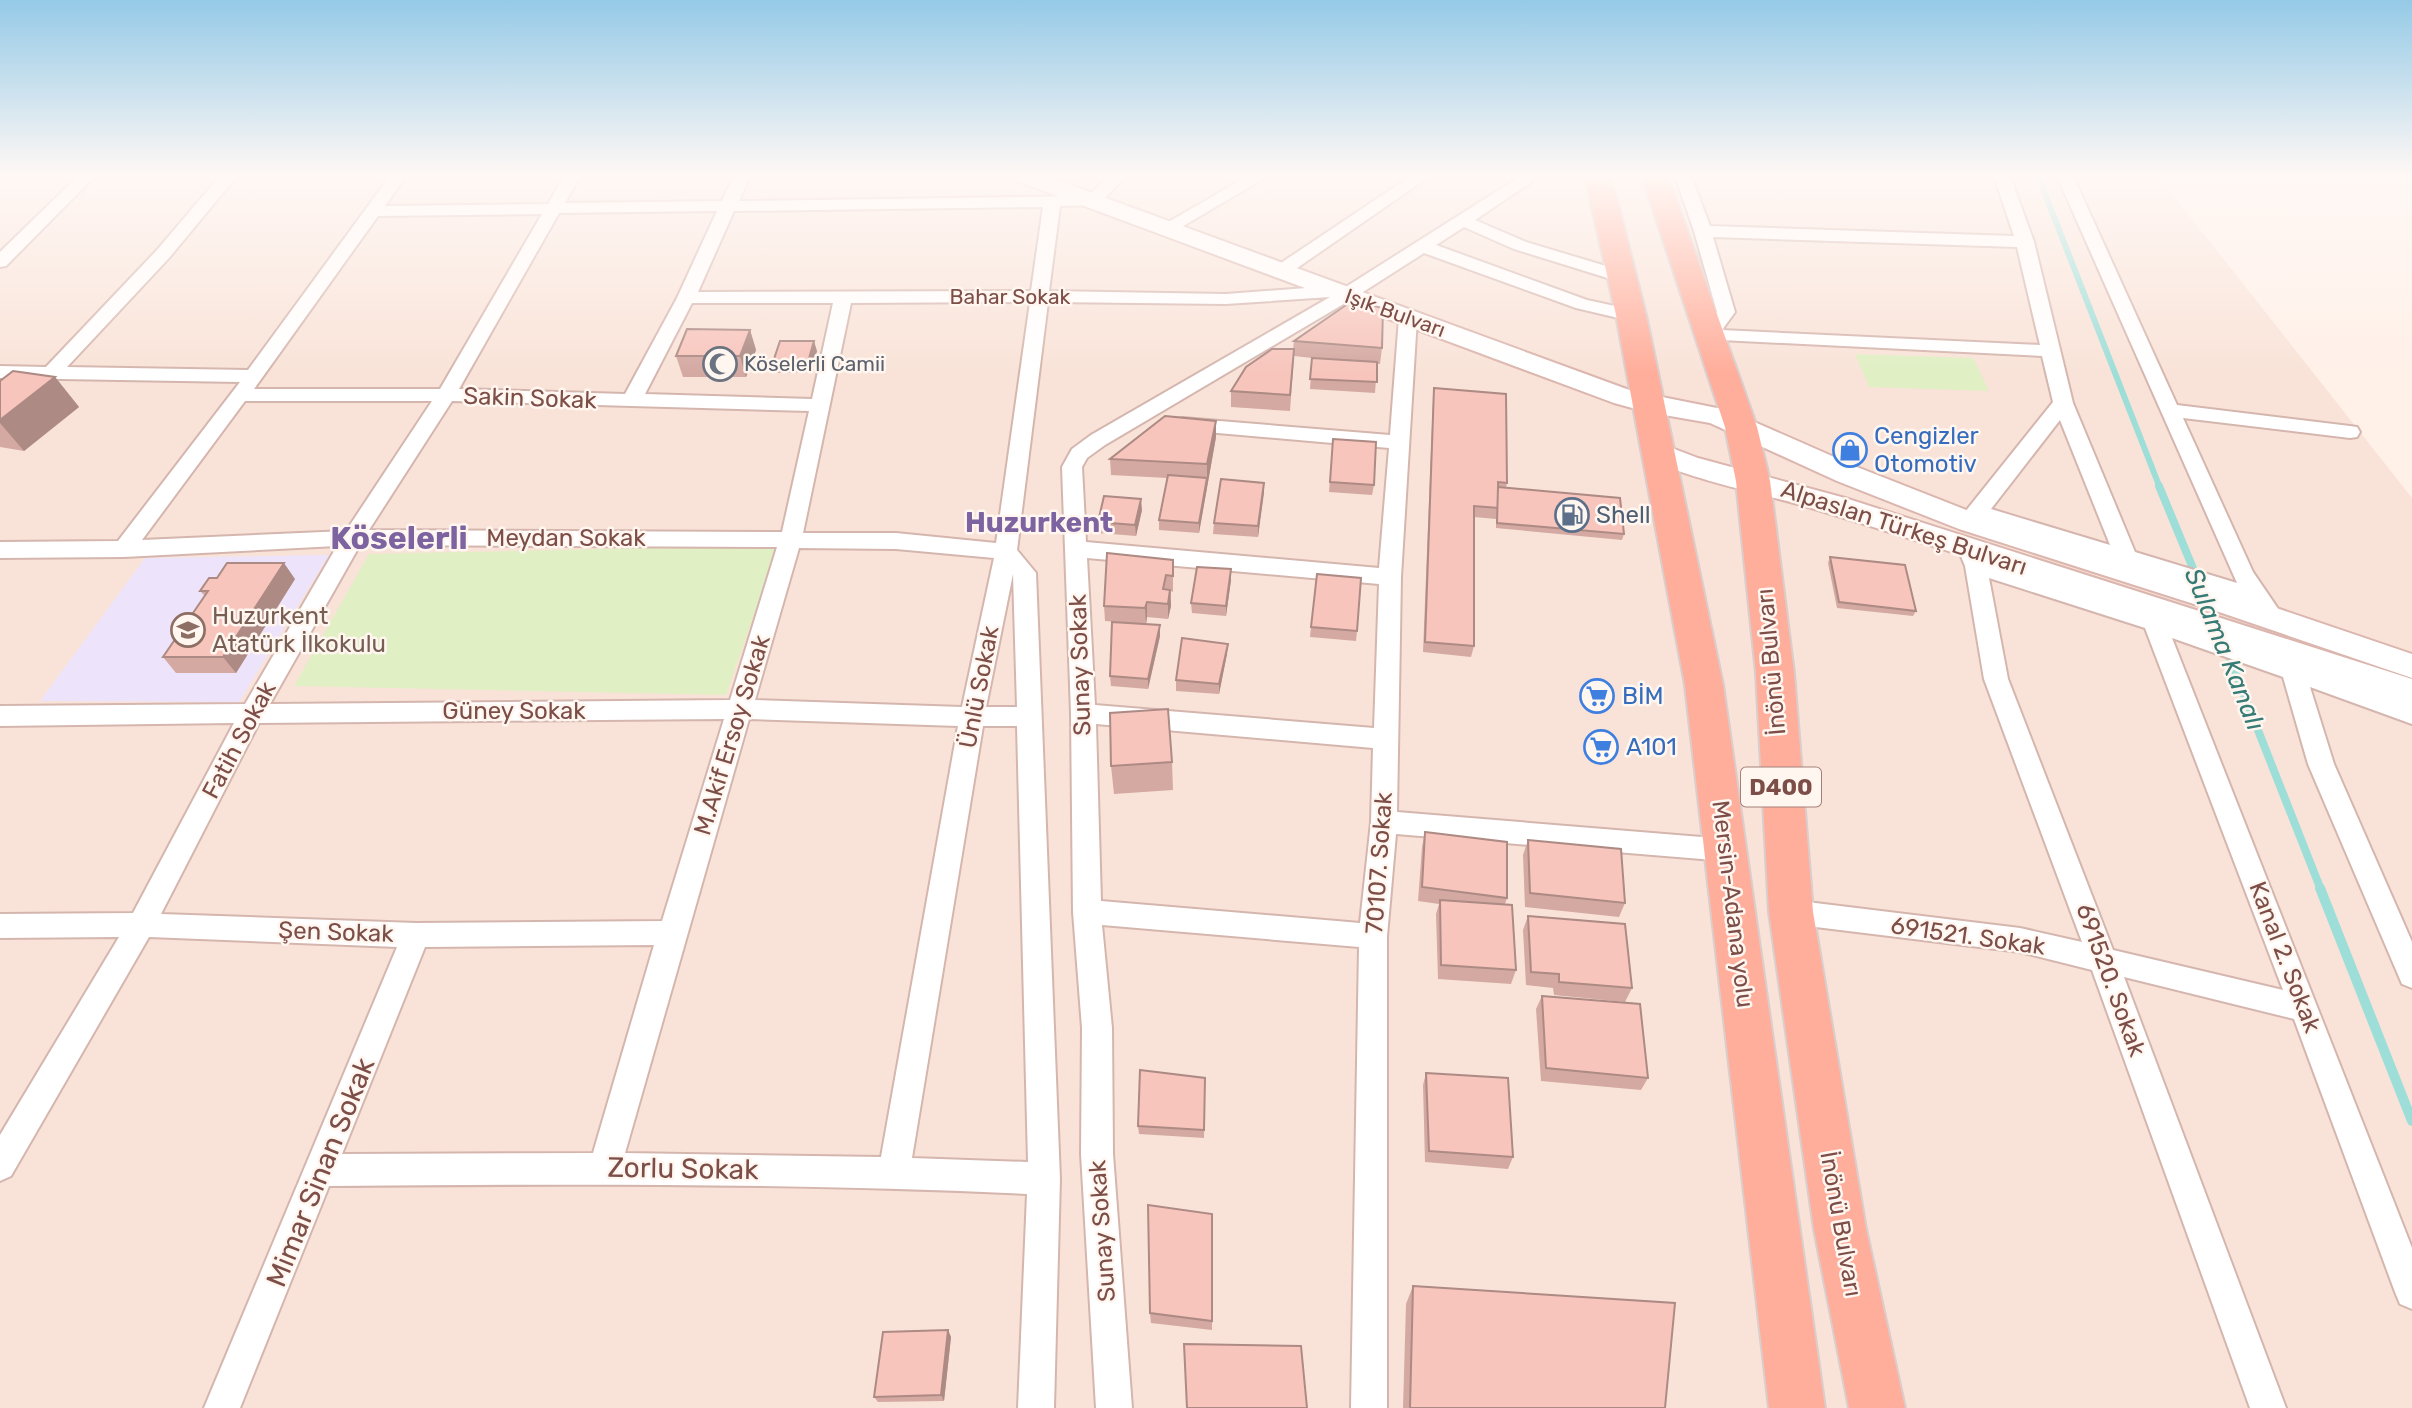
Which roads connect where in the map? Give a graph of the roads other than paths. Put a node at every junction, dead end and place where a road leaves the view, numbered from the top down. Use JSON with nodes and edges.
{"nodes":[{"id":1,"x":21,"y":242,"type":"edge"},
{"id":2,"x":173,"y":242,"type":"edge"},
{"id":3,"x":352,"y":242,"type":"edge"},
{"id":4,"x":535,"y":242,"type":"edge"},
{"id":5,"x":713,"y":242,"type":"edge"},
{"id":6,"x":1047,"y":242,"type":"edge"},
{"id":7,"x":1201,"y":242,"type":"edge"},
{"id":8,"x":1324,"y":242,"type":"edge"},
{"id":9,"x":1429,"y":242,"type":"edge"},
{"id":10,"x":1513,"y":242,"type":"edge"},
{"id":11,"x":1611,"y":242,"type":"edge"},
{"id":12,"x":1677,"y":242,"type":"edge"},
{"id":13,"x":1706,"y":242,"type":"edge"},
{"id":14,"x":2016,"y":242,"type":"edge"},
{"id":15,"x":2025,"y":242,"type":"joint"},
{"id":16,"x":2093,"y":242,"type":"edge"},
{"id":17,"x":1422,"y":246,"type":"junction"},
{"id":18,"x":0,"y":262,"type":"edge"},
{"id":19,"x":1281,"y":271,"type":"junction"},
{"id":20,"x":1620,"y":276,"type":"junction"},
{"id":21,"x":1340,"y":293,"type":"junction"},
{"id":22,"x":1040,"y":296,"type":"junction"},
{"id":23,"x":686,"y":298,"type":"junction"},
{"id":24,"x":843,"y":299,"type":"junction"},
{"id":25,"x":1630,"y":315,"type":"junction"},
{"id":26,"x":1408,"y":318,"type":"junction"},
{"id":27,"x":1708,"y":335,"type":"junction"},
{"id":28,"x":2051,"y":351,"type":"junction"},
{"id":29,"x":0,"y":372,"type":"edge"},
{"id":30,"x":51,"y":373,"type":"junction"},
{"id":31,"x":254,"y":376,"type":"junction"},
{"id":32,"x":240,"y":395,"type":"junction"},
{"id":33,"x":446,"y":395,"type":"junction"},
{"id":34,"x":632,"y":400,"type":"junction"},
{"id":35,"x":2063,"y":403,"type":"junction"},
{"id":36,"x":1647,"y":404,"type":"junction"},
{"id":37,"x":819,"y":405,"type":"junction"},
{"id":38,"x":2169,"y":410,"type":"junction"},
{"id":39,"x":1136,"y":420,"type":"junction"},
{"id":40,"x":1741,"y":427,"type":"junction"},
{"id":41,"x":2350,"y":432,"type":"dead end"},
{"id":42,"x":1398,"y":442,"type":"junction"},
{"id":43,"x":1656,"y":451,"type":"junction"},
{"id":44,"x":1753,"y":481,"type":"junction"},
{"id":45,"x":1973,"y":537,"type":"junction"},
{"id":46,"x":354,"y":538,"type":"junction"},
{"id":47,"x":791,"y":539,"type":"junction"},
{"id":48,"x":124,"y":549,"type":"junction"},
{"id":49,"x":1076,"y":549,"type":"junction"},
{"id":50,"x":0,"y":550,"type":"edge"},
{"id":51,"x":1006,"y":552,"type":"junction"},
{"id":52,"x":2126,"y":558,"type":"junction"},
{"id":53,"x":1390,"y":577,"type":"junction"},
{"id":54,"x":2160,"y":602,"type":"junction"},
{"id":55,"x":2255,"y":607,"type":"junction"},
{"id":56,"x":2296,"y":663,"type":"junction"},
{"id":57,"x":2412,"y":666,"type":"edge"},
{"id":58,"x":2412,"y":692,"type":"edge"},
{"id":59,"x":741,"y":709,"type":"junction"},
{"id":60,"x":252,"y":713,"type":"junction"},
{"id":61,"x":1083,"y":713,"type":"junction"},
{"id":62,"x":2412,"y":714,"type":"edge"},
{"id":63,"x":0,"y":716,"type":"edge"},
{"id":64,"x":1028,"y":716,"type":"junction"},
{"id":65,"x":972,"y":717,"type":"junction"},
{"id":66,"x":1387,"y":739,"type":"junction"},
{"id":67,"x":1384,"y":822,"type":"junction"},
{"id":68,"x":1726,"y":850,"type":"junction"},
{"id":69,"x":1087,"y":912,"type":"junction"},
{"id":70,"x":1791,"y":912,"type":"junction"},
{"id":71,"x":141,"y":925,"type":"junction"},
{"id":72,"x":0,"y":926,"type":"edge"},
{"id":73,"x":672,"y":933,"type":"junction"},
{"id":74,"x":416,"y":935,"type":"junction"},
{"id":75,"x":1373,"y":936,"type":"junction"},
{"id":76,"x":2104,"y":960,"type":"junction"},
{"id":77,"x":2411,"y":970,"type":"edge"},
{"id":78,"x":2305,"y":1008,"type":"junction"},
{"id":79,"x":0,"y":1165,"type":"edge"},
{"id":80,"x":605,"y":1167,"type":"junction"},
{"id":81,"x":321,"y":1170,"type":"junction"},
{"id":82,"x":894,"y":1171,"type":"junction"},
{"id":83,"x":1044,"y":1179,"type":"junction"},
{"id":84,"x":2412,"y":1293,"type":"edge"},
{"id":85,"x":222,"y":1408,"type":"edge"},
{"id":86,"x":1036,"y":1408,"type":"edge"},
{"id":87,"x":1114,"y":1408,"type":"edge"},
{"id":88,"x":1369,"y":1408,"type":"edge"},
{"id":89,"x":1797,"y":1408,"type":"edge"},
{"id":90,"x":1877,"y":1408,"type":"edge"},
{"id":91,"x":2268,"y":1408,"type":"edge"}],
"edges":[{"from":1,"to":18,"type":"street"},
{"from":2,"to":30,"type":"street"},
{"from":3,"to":31,"type":"street"},
{"from":4,"to":33,"type":"street","name":"Fatih Sokak"},
{"from":5,"to":23,"type":"street"},
{"from":6,"to":22,"type":"street","name":"Ünlü Sokak"},
{"from":7,"to":19,"type":"main road","name":"Işık Bulvarı"},
{"from":8,"to":19,"type":"street"},
{"from":9,"to":17,"type":"street","name":"Sunay Sokak"},
{"from":10,"to":20,"type":"street"},
{"from":11,"to":20,"type":"highway","number":"D400"},
{"from":12,"to":27,"type":"highway","name":"İnönü Bulvarı","number":"D400"},
{"from":13,"to":27,"type":"street"},
{"from":14,"to":15,"type":"street"},
{"from":15,"to":28,"type":"street"},
{"from":16,"to":38,"type":"street"},
{"from":17,"to":21,"type":"street","name":"Sunay Sokak"},
{"from":17,"to":25,"type":"street"},
{"from":19,"to":21,"type":"main road","name":"Işık Bulvarı"},
{"from":20,"to":25,"type":"highway","number":"D400"},
{"from":21,"to":22,"type":"street","name":"Bahar Sokak"},
{"from":21,"to":26,"type":"main road","name":"Işık Bulvarı"},
{"from":21,"to":39,"type":"street","name":"Sunay Sokak"},
{"from":22,"to":24,"type":"street","name":"Bahar Sokak"},
{"from":22,"to":51,"type":"street","name":"Ünlü Sokak"},
{"from":23,"to":24,"type":"street","name":"Bahar Sokak"},
{"from":23,"to":34,"type":"street"},
{"from":24,"to":37,"type":"street","name":"M.Akif Ersoy Sokak"},
{"from":25,"to":36,"type":"highway","number":"D400"},
{"from":26,"to":36,"type":"main road","name":"Işık Bulvarı"},
{"from":26,"to":42,"type":"street","name":"70107. Sokak"},
{"from":27,"to":28,"type":"street"},
{"from":27,"to":40,"type":"highway","name":"İnönü Bulvarı","number":"D400"},
{"from":28,"to":35,"type":"street"},
{"from":29,"to":30,"type":"street"},
{"from":30,"to":31,"type":"street"},
{"from":31,"to":32,"type":"street"},
{"from":32,"to":33,"type":"street","name":"Sakin Sokak"},
{"from":32,"to":48,"type":"street"},
{"from":33,"to":34,"type":"street","name":"Sakin Sokak"},
{"from":33,"to":46,"type":"street","name":"Fatih Sokak"},
{"from":34,"to":37,"type":"street","name":"Sakin Sokak"},
{"from":35,"to":45,"type":"street"},
{"from":35,"to":52,"type":"street"},
{"from":36,"to":40,"type":"main road","name":"Alpaslan Türkeş Bulvarı"},
{"from":36,"to":43,"type":"highway","name":"Mersin-Adana yolu","number":"D400"},
{"from":37,"to":47,"type":"street","name":"M.Akif Ersoy Sokak"},
{"from":38,"to":41,"type":"street"},
{"from":38,"to":55,"type":"street"},
{"from":39,"to":42,"type":"street"},
{"from":39,"to":49,"type":"street","name":"Sunay Sokak"},
{"from":40,"to":44,"type":"highway","name":"İnönü Bulvarı","number":"D400"},
{"from":40,"to":45,"type":"main road","name":"Alpaslan Türkeş Bulvarı"},
{"from":42,"to":53,"type":"street","name":"70107. Sokak"},
{"from":43,"to":44,"type":"main road","name":"Alpaslan Türkeş Bulvarı"},
{"from":43,"to":68,"type":"highway","name":"Mersin-Adana yolu","number":"D400"},
{"from":44,"to":45,"type":"main road","name":"Alpaslan Türkeş Bulvarı"},
{"from":44,"to":70,"type":"highway","name":"İnönü Bulvarı","number":"D400"},
{"from":45,"to":52,"type":"street"},
{"from":45,"to":54,"type":"main road","name":"Alpaslan Türkeş Bulvarı"},
{"from":45,"to":76,"type":"street","name":"691520. Sokak"},
{"from":46,"to":47,"type":"street","name":"Meydan Sokak"},
{"from":46,"to":48,"type":"street","name":"Meydan Sokak"},
{"from":46,"to":60,"type":"street","name":"Fatih Sokak"},
{"from":47,"to":51,"type":"street","name":"Meydan Sokak"},
{"from":47,"to":59,"type":"street","name":"M.Akif Ersoy Sokak"},
{"from":48,"to":50,"type":"street","name":"Meydan Sokak"},
{"from":49,"to":53,"type":"street"},
{"from":49,"to":61,"type":"street","name":"Sunay Sokak"},
{"from":51,"to":64,"type":"street"},
{"from":51,"to":65,"type":"street","name":"Ünlü Sokak"},
{"from":52,"to":54,"type":"street"},
{"from":53,"to":66,"type":"street","name":"70107. Sokak"},
{"from":54,"to":55,"type":"main road"},
{"from":54,"to":55,"type":"street"},
{"from":54,"to":56,"type":"main road"},
{"from":54,"to":56,"type":"street"},
{"from":54,"to":78,"type":"street","name":"Kanal 2. Sokak"},
{"from":55,"to":57,"type":"main road"},
{"from":56,"to":58,"type":"main road"},
{"from":56,"to":62,"type":"street"},
{"from":56,"to":77,"type":"street"},
{"from":59,"to":60,"type":"street","name":"Güney Sokak"},
{"from":59,"to":65,"type":"street","name":"Güney Sokak"},
{"from":59,"to":73,"type":"street","name":"M.Akif Ersoy Sokak"},
{"from":60,"to":63,"type":"street","name":"Güney Sokak"},
{"from":60,"to":71,"type":"street","name":"Fatih Sokak"},
{"from":61,"to":66,"type":"street"},
{"from":61,"to":69,"type":"street","name":"Sunay Sokak"},
{"from":64,"to":65,"type":"street","name":"Güney Sokak"},
{"from":64,"to":83,"type":"street"},
{"from":65,"to":82,"type":"street","name":"Ünlü Sokak"},
{"from":66,"to":67,"type":"street","name":"70107. Sokak"},
{"from":67,"to":68,"type":"street"},
{"from":67,"to":75,"type":"street","name":"70107. Sokak"},
{"from":68,"to":89,"type":"highway","name":"Mersin-Adana yolu","number":"D400"},
{"from":69,"to":75,"type":"street"},
{"from":69,"to":87,"type":"street","name":"Sunay Sokak"},
{"from":70,"to":76,"type":"street","name":"691521. Sokak"},
{"from":70,"to":90,"type":"highway","name":"İnönü Bulvarı","number":"D400"},
{"from":71,"to":72,"type":"street","name":"Şen Sokak"},
{"from":71,"to":74,"type":"street","name":"Şen Sokak"},
{"from":71,"to":79,"type":"street","name":"Fatih Sokak"},
{"from":73,"to":74,"type":"street","name":"Şen Sokak"},
{"from":73,"to":80,"type":"street","name":"M.Akif Ersoy Sokak"},
{"from":74,"to":81,"type":"street","name":"Mimar Sinan Sokak"},
{"from":75,"to":88,"type":"street","name":"70107. Sokak"},
{"from":76,"to":78,"type":"street","name":"691521. Sokak"},
{"from":76,"to":91,"type":"street","name":"691520. Sokak"},
{"from":78,"to":84,"type":"street","name":"Kanal 2. Sokak"},
{"from":80,"to":81,"type":"street","name":"Zorlu Sokak"},
{"from":80,"to":82,"type":"street","name":"Zorlu Sokak"},
{"from":81,"to":85,"type":"street","name":"Mimar Sinan Sokak"},
{"from":82,"to":83,"type":"street","name":"Zorlu Sokak"},
{"from":83,"to":86,"type":"street"}]}
